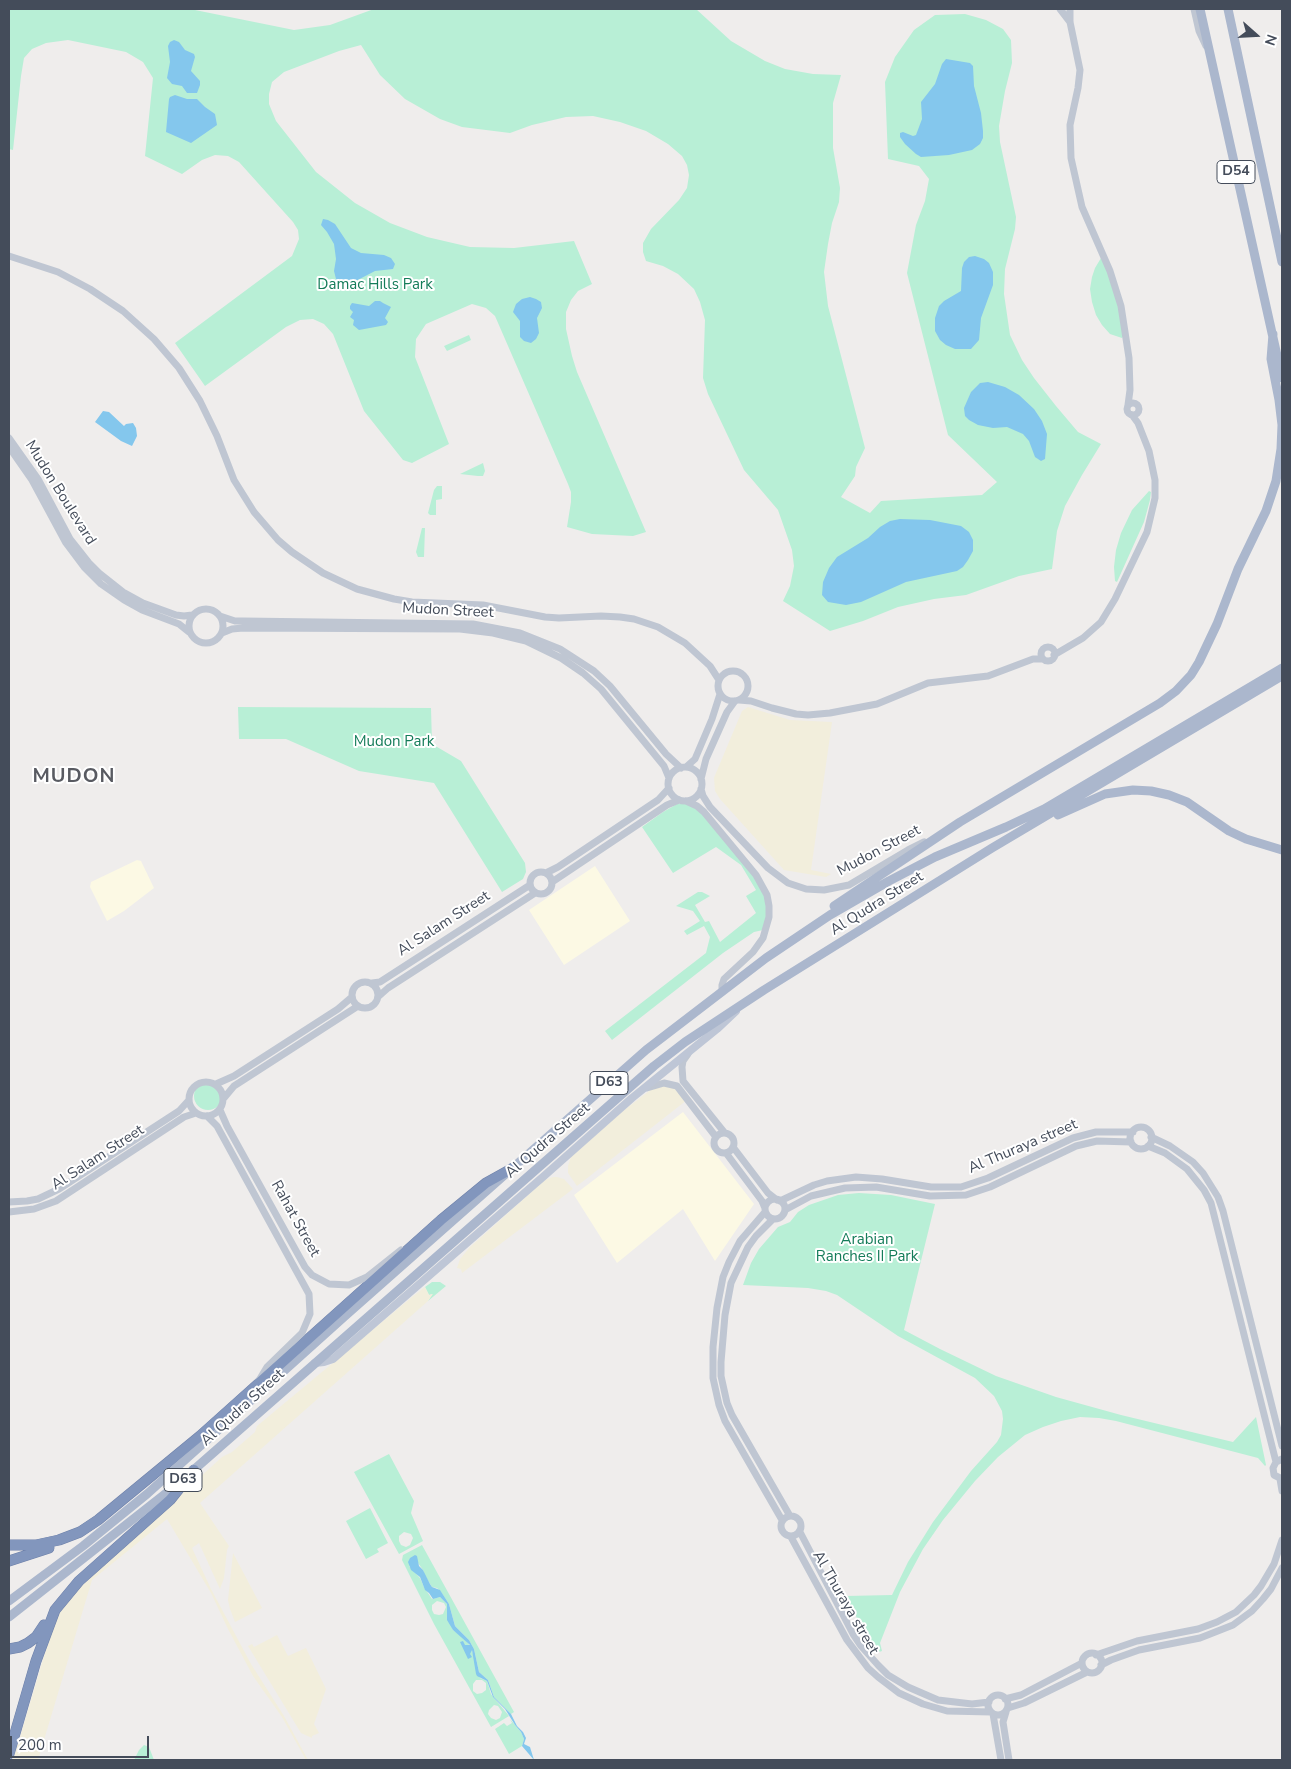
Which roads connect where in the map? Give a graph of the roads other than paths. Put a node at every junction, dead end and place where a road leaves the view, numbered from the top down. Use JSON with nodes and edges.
{"nodes":[{"id":1,"x":1060,"y":9,"type":"edge"},
{"id":2,"x":1070,"y":9,"type":"edge"},
{"id":3,"x":1194,"y":9,"type":"edge"},
{"id":4,"x":1200,"y":9,"type":"edge"},
{"id":5,"x":1228,"y":9,"type":"edge"},
{"id":6,"x":1070,"y":22,"type":"junction"},
{"id":7,"x":1210,"y":52,"type":"junction"},
{"id":8,"x":9,"y":256,"type":"edge"},
{"id":9,"x":1282,"y":262,"type":"edge"},
{"id":10,"x":1273,"y":334,"type":"junction"},
{"id":11,"x":1282,"y":378,"type":"edge"},
{"id":12,"x":1132,"y":404,"type":"junction"},
{"id":13,"x":1135,"y":414,"type":"junction"},
{"id":14,"x":9,"y":438,"type":"edge"},
{"id":15,"x":9,"y":447,"type":"edge"},
{"id":16,"x":192,"y":615,"type":"junction"},
{"id":17,"x":220,"y":616,"type":"junction"},
{"id":18,"x":189,"y":632,"type":"junction"},
{"id":19,"x":222,"y":633,"type":"junction"},
{"id":20,"x":1042,"y":651,"type":"junction"},
{"id":21,"x":1054,"y":653,"type":"junction"},
{"id":22,"x":1033,"y":659,"type":"junction"},
{"id":23,"x":1044,"y":660,"type":"junction"},
{"id":24,"x":710,"y":666,"type":"junction"},
{"id":25,"x":1282,"y":668,"type":"edge"},
{"id":26,"x":727,"y":672,"type":"junction"},
{"id":27,"x":1282,"y":676,"type":"edge"},
{"id":28,"x":719,"y":680,"type":"junction"},
{"id":29,"x":748,"y":686,"type":"junction"},
{"id":30,"x":1253,"y":689,"type":"junction"},
{"id":31,"x":720,"y":694,"type":"junction"},
{"id":32,"x":737,"y":701,"type":"junction"},
{"id":33,"x":755,"y":702,"type":"junction"},
{"id":34,"x":698,"y":750,"type":"junction"},
{"id":35,"x":708,"y":754,"type":"junction"},
{"id":36,"x":683,"y":768,"type":"junction"},
{"id":37,"x":670,"y":778,"type":"junction"},
{"id":38,"x":701,"y":779,"type":"junction"},
{"id":39,"x":669,"y":788,"type":"junction"},
{"id":40,"x":701,"y":789,"type":"junction"},
{"id":41,"x":682,"y":800,"type":"junction"},
{"id":42,"x":1041,"y":820,"type":"junction"},
{"id":43,"x":934,"y":839,"type":"junction"},
{"id":44,"x":741,"y":840,"type":"junction"},
{"id":45,"x":733,"y":848,"type":"junction"},
{"id":46,"x":1282,"y":850,"type":"edge"},
{"id":47,"x":546,"y":873,"type":"junction"},
{"id":48,"x":552,"y":882,"type":"junction"},
{"id":49,"x":530,"y":885,"type":"junction"},
{"id":50,"x":535,"y":893,"type":"junction"},
{"id":51,"x":788,"y":942,"type":"junction"},
{"id":52,"x":372,"y":983,"type":"junction"},
{"id":53,"x":722,"y":991,"type":"junction"},
{"id":54,"x":379,"y":996,"type":"junction"},
{"id":55,"x":352,"y":997,"type":"junction"},
{"id":56,"x":742,"y":1004,"type":"junction"},
{"id":57,"x":358,"y":1006,"type":"junction"},
{"id":58,"x":697,"y":1044,"type":"junction"},
{"id":59,"x":216,"y":1084,"type":"junction"},
{"id":60,"x":224,"y":1098,"type":"junction"},
{"id":61,"x":632,"y":1098,"type":"junction"},
{"id":62,"x":189,"y":1100,"type":"junction"},
{"id":63,"x":220,"y":1110,"type":"junction"},
{"id":64,"x":196,"y":1113,"type":"junction"},
{"id":65,"x":207,"y":1116,"type":"junction"},
{"id":66,"x":724,"y":1132,"type":"junction"},
{"id":67,"x":1133,"y":1132,"type":"junction"},
{"id":68,"x":716,"y":1137,"type":"junction"},
{"id":69,"x":1152,"y":1137,"type":"junction"},
{"id":70,"x":1131,"y":1142,"type":"junction"},
{"id":71,"x":1148,"y":1146,"type":"junction"},
{"id":72,"x":733,"y":1147,"type":"junction"},
{"id":73,"x":726,"y":1153,"type":"junction"},
{"id":74,"x":743,"y":1161,"type":"junction"},
{"id":75,"x":736,"y":1167,"type":"junction"},
{"id":76,"x":513,"y":1168,"type":"junction"},
{"id":77,"x":756,"y":1178,"type":"junction"},
{"id":78,"x":749,"y":1184,"type":"junction"},
{"id":79,"x":778,"y":1200,"type":"junction"},
{"id":80,"x":9,"y":1202,"type":"edge"},
{"id":81,"x":765,"y":1210,"type":"junction"},
{"id":82,"x":785,"y":1210,"type":"junction"},
{"id":83,"x":9,"y":1212,"type":"edge"},
{"id":84,"x":773,"y":1219,"type":"junction"},
{"id":85,"x":427,"y":1232,"type":"junction"},
{"id":86,"x":315,"y":1362,"type":"junction"},
{"id":87,"x":257,"y":1384,"type":"junction"},
{"id":88,"x":1282,"y":1446,"type":"edge"},
{"id":89,"x":1279,"y":1460,"type":"edge"},
{"id":90,"x":194,"y":1470,"type":"junction"},
{"id":91,"x":1281,"y":1479,"type":"edge"},
{"id":92,"x":147,"y":1480,"type":"junction"},
{"id":93,"x":1282,"y":1491,"type":"edge"},
{"id":94,"x":163,"y":1506,"type":"junction"},
{"id":95,"x":790,"y":1516,"type":"junction"},
{"id":96,"x":782,"y":1520,"type":"junction"},
{"id":97,"x":800,"y":1532,"type":"junction"},
{"id":98,"x":791,"y":1536,"type":"junction"},
{"id":99,"x":1282,"y":1540,"type":"edge"},
{"id":100,"x":9,"y":1545,"type":"edge"},
{"id":101,"x":9,"y":1563,"type":"edge"},
{"id":102,"x":1282,"y":1568,"type":"edge"},
{"id":103,"x":9,"y":1601,"type":"edge"},
{"id":104,"x":54,"y":1605,"type":"junction"},
{"id":105,"x":9,"y":1617,"type":"edge"},
{"id":106,"x":9,"y":1645,"type":"edge"},
{"id":107,"x":9,"y":1649,"type":"edge"},
{"id":108,"x":1096,"y":1655,"type":"junction"},
{"id":109,"x":1082,"y":1663,"type":"junction"},
{"id":110,"x":1102,"y":1665,"type":"junction"},
{"id":111,"x":1087,"y":1672,"type":"junction"},
{"id":112,"x":1005,"y":1699,"type":"junction"},
{"id":113,"x":990,"y":1702,"type":"junction"},
{"id":114,"x":1007,"y":1710,"type":"junction"},
{"id":115,"x":992,"y":1713,"type":"junction"},
{"id":116,"x":1007,"y":1745,"type":"junction"},
{"id":117,"x":999,"y":1746,"type":"junction"},
{"id":118,"x":9,"y":1754,"type":"edge"},
{"id":119,"x":1001,"y":1760,"type":"edge"},
{"id":120,"x":1008,"y":1760,"type":"edge"}],
"edges":[{"from":1,"to":6,"type":"street"},
{"from":2,"to":6,"type":"street"},
{"from":3,"to":7,"type":"street"},
{"from":4,"to":7,"type":"main road","number":"D54"},
{"from":5,"to":9,"type":"main road","number":"D54"},
{"from":6,"to":12,"type":"street"},
{"from":7,"to":10,"type":"main road","number":"D54"},
{"from":8,"to":24,"type":"street"},
{"from":10,"to":11,"type":"main road","number":"D54"},
{"from":10,"to":43,"type":"main road"},
{"from":12,"to":13,"type":"street"},
{"from":12,"to":13,"type":"street"},
{"from":13,"to":21,"type":"street"},
{"from":14,"to":16,"type":"street","name":"Mudon Boulevard"},
{"from":15,"to":18,"type":"street","name":"Mudon Boulevard"},
{"from":16,"to":17,"type":"street"},
{"from":16,"to":18,"type":"street"},
{"from":17,"to":19,"type":"street"},
{"from":17,"to":36,"type":"street","name":"Mudon Street"},
{"from":18,"to":19,"type":"street"},
{"from":19,"to":37,"type":"street","name":"Mudon Street"},
{"from":20,"to":21,"type":"street"},
{"from":20,"to":22,"type":"street"},
{"from":20,"to":23,"type":"street"},
{"from":21,"to":23,"type":"street"},
{"from":22,"to":23,"type":"street"},
{"from":22,"to":33,"type":"street"},
{"from":24,"to":26,"type":"street"},
{"from":24,"to":28,"type":"street"},
{"from":25,"to":30,"type":"main road","name":"Al Qudra Street","number":"D63"},
{"from":26,"to":28,"type":"street"},
{"from":26,"to":29,"type":"street"},
{"from":27,"to":30,"type":"main road","name":"Al Qudra Street","number":"D63"},
{"from":28,"to":31,"type":"street"},
{"from":29,"to":32,"type":"street"},
{"from":29,"to":33,"type":"street"},
{"from":30,"to":42,"type":"main road","name":"Al Qudra Street","number":"D63"},
{"from":30,"to":51,"type":"main road","name":"Al Qudra Street","number":"D63"},
{"from":31,"to":32,"type":"street"},
{"from":31,"to":34,"type":"street"},
{"from":32,"to":33,"type":"street"},
{"from":32,"to":35,"type":"street"},
{"from":34,"to":35,"type":"street"},
{"from":34,"to":36,"type":"street"},
{"from":35,"to":38,"type":"street"},
{"from":36,"to":37,"type":"street"},
{"from":36,"to":38,"type":"street"},
{"from":37,"to":39,"type":"street"},
{"from":38,"to":40,"type":"street"},
{"from":39,"to":41,"type":"street"},
{"from":39,"to":47,"type":"street"},
{"from":40,"to":41,"type":"street"},
{"from":40,"to":44,"type":"street","name":"Mudon Street"},
{"from":41,"to":45,"type":"street"},
{"from":41,"to":48,"type":"street"},
{"from":42,"to":46,"type":"main road"},
{"from":42,"to":56,"type":"main road","name":"Al Qudra Street","number":"D63"},
{"from":43,"to":44,"type":"street","name":"Mudon Street"},
{"from":43,"to":51,"type":"main road"},
{"from":44,"to":45,"type":"street"},
{"from":45,"to":53,"type":"street"},
{"from":47,"to":48,"type":"street"},
{"from":47,"to":49,"type":"street"},
{"from":48,"to":50,"type":"street"},
{"from":49,"to":50,"type":"street"},
{"from":49,"to":52,"type":"street","name":"Al Salam Street"},
{"from":50,"to":54,"type":"street","name":"Al Salam Street"},
{"from":51,"to":53,"type":"main road","name":"Al Qudra Street","number":"D63"},
{"from":52,"to":54,"type":"street"},
{"from":52,"to":55,"type":"street"},
{"from":53,"to":76,"type":"main road","name":"Al Qudra Street","number":"D63"},
{"from":54,"to":57,"type":"street"},
{"from":55,"to":57,"type":"street"},
{"from":55,"to":59,"type":"street"},
{"from":56,"to":58,"type":"main road"},
{"from":56,"to":86,"type":"main road","name":"Al Qudra Street","number":"D63"},
{"from":57,"to":60,"type":"street"},
{"from":58,"to":61,"type":"main road"},
{"from":58,"to":66,"type":"street"},
{"from":59,"to":60,"type":"street"},
{"from":59,"to":62,"type":"street"},
{"from":60,"to":63,"type":"street"},
{"from":61,"to":68,"type":"street"},
{"from":61,"to":86,"type":"main road"},
{"from":62,"to":64,"type":"street"},
{"from":62,"to":80,"type":"street","name":"Al Salam Street"},
{"from":63,"to":65,"type":"street"},
{"from":63,"to":85,"type":"street","name":"Rahat Street"},
{"from":64,"to":65,"type":"street"},
{"from":64,"to":83,"type":"street","name":"Al Salam Street"},
{"from":65,"to":87,"type":"street","name":"Rahat Street"},
{"from":66,"to":68,"type":"street"},
{"from":66,"to":72,"type":"street"},
{"from":67,"to":69,"type":"street"},
{"from":67,"to":70,"type":"street"},
{"from":67,"to":79,"type":"street","name":"Al Thuraya street"},
{"from":68,"to":73,"type":"street"},
{"from":69,"to":71,"type":"street"},
{"from":69,"to":88,"type":"street"},
{"from":70,"to":71,"type":"street"},
{"from":70,"to":82,"type":"street","name":"Al Thuraya street"},
{"from":71,"to":89,"type":"street"},
{"from":72,"to":73,"type":"street"},
{"from":72,"to":74,"type":"street"},
{"from":73,"to":75,"type":"street"},
{"from":74,"to":75,"type":"street"},
{"from":74,"to":77,"type":"street"},
{"from":75,"to":78,"type":"street"},
{"from":76,"to":85,"type":"highway"},
{"from":76,"to":103,"type":"main road","name":"Al Qudra Street","number":"D63"},
{"from":77,"to":78,"type":"street"},
{"from":77,"to":79,"type":"street"},
{"from":78,"to":81,"type":"street"},
{"from":79,"to":81,"type":"street"},
{"from":79,"to":82,"type":"street"},
{"from":81,"to":84,"type":"street"},
{"from":81,"to":96,"type":"street"},
{"from":82,"to":84,"type":"street"},
{"from":84,"to":95,"type":"street"},
{"from":85,"to":87,"type":"highway"},
{"from":86,"to":90,"type":"main road","name":"Al Qudra Street","number":"D63"},
{"from":87,"to":92,"type":"highway"},
{"from":89,"to":91,"type":"street"},
{"from":90,"to":94,"type":"highway"},
{"from":90,"to":105,"type":"main road","name":"Al Qudra Street","number":"D63"},
{"from":91,"to":93,"type":"street"},
{"from":92,"to":100,"type":"highway"},
{"from":92,"to":101,"type":"highway"},
{"from":94,"to":104,"type":"highway"},
{"from":94,"to":118,"type":"highway"},
{"from":95,"to":96,"type":"street"},
{"from":95,"to":97,"type":"street"},
{"from":96,"to":98,"type":"street"},
{"from":97,"to":98,"type":"street"},
{"from":97,"to":113,"type":"street","name":"Al Thuraya street"},
{"from":98,"to":115,"type":"street","name":"Al Thuraya street"},
{"from":99,"to":108,"type":"street"},
{"from":102,"to":110,"type":"street"},
{"from":104,"to":106,"type":"highway"},
{"from":104,"to":107,"type":"highway"},
{"from":108,"to":109,"type":"street"},
{"from":108,"to":110,"type":"street"},
{"from":109,"to":111,"type":"street"},
{"from":109,"to":112,"type":"street"},
{"from":110,"to":111,"type":"street"},
{"from":111,"to":114,"type":"street"},
{"from":112,"to":113,"type":"street"},
{"from":112,"to":114,"type":"street"},
{"from":113,"to":115,"type":"street"},
{"from":114,"to":115,"type":"street"},
{"from":114,"to":116,"type":"street"},
{"from":115,"to":117,"type":"street"},
{"from":116,"to":117,"type":"street"},
{"from":116,"to":120,"type":"street"},
{"from":117,"to":119,"type":"street"}]}
